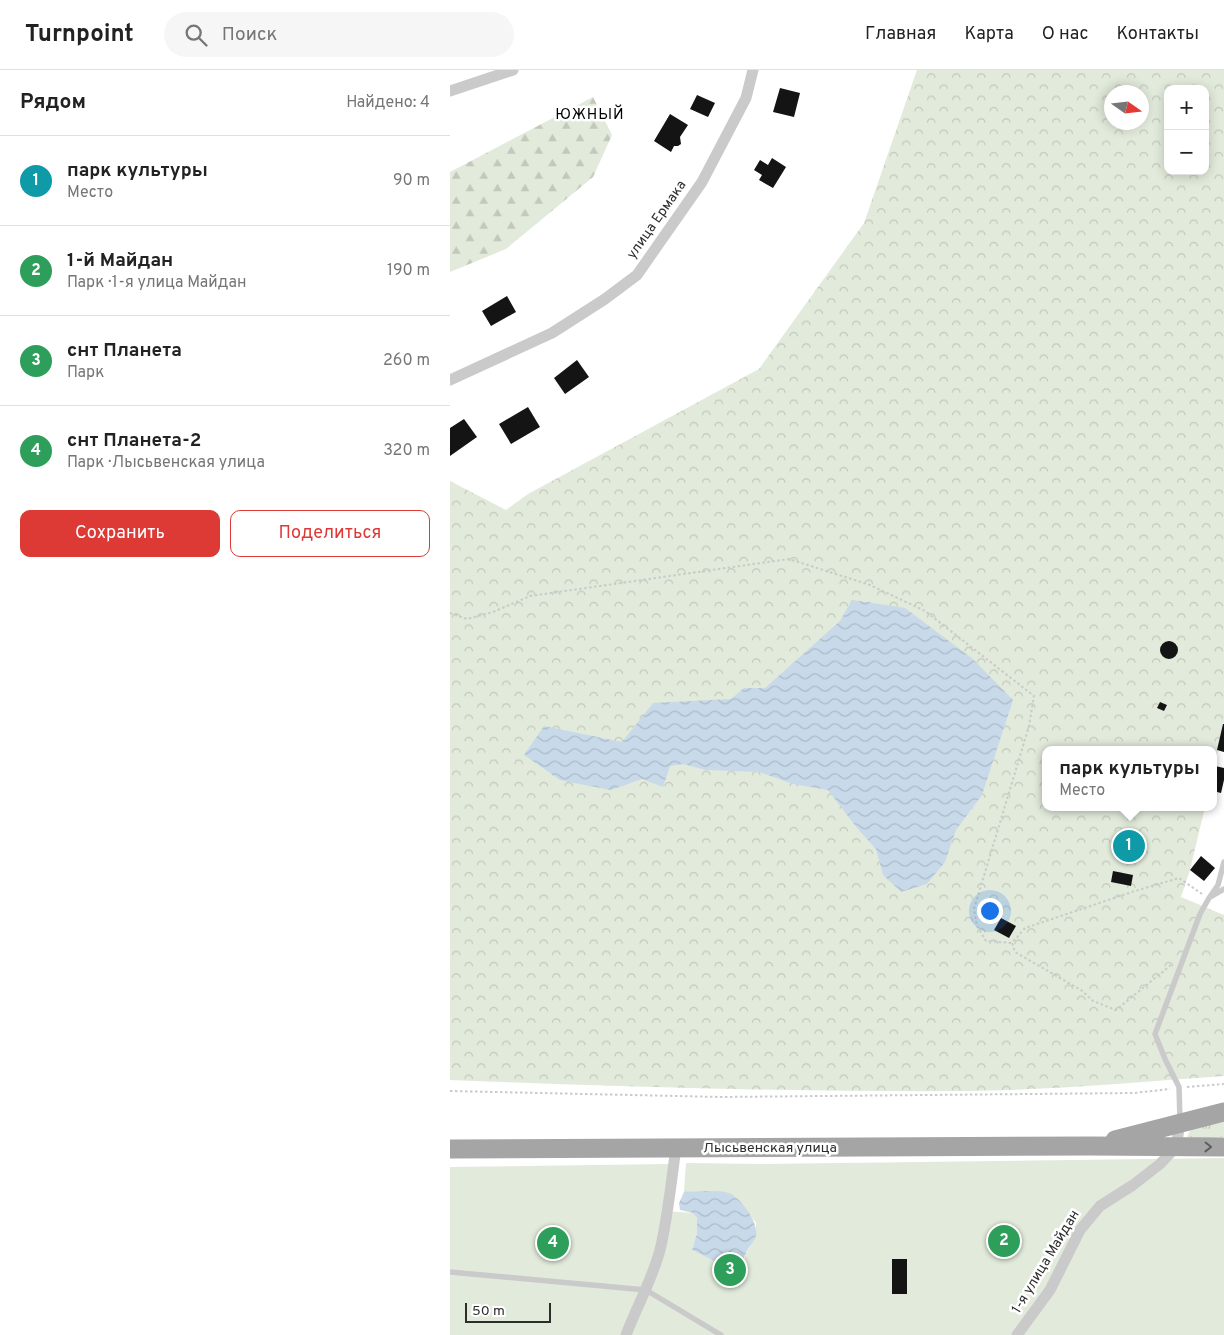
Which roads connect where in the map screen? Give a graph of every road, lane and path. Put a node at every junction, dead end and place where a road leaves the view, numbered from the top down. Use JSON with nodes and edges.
{"nodes":[{"id":1,"x":512,"y":70,"type":"edge"},
{"id":2,"x":753,"y":70,"type":"edge"},
{"id":3,"x":450,"y":91,"type":"edge"},
{"id":4,"x":450,"y":380,"type":"edge"},
{"id":5,"x":450,"y":613,"type":"edge"},
{"id":6,"x":1224,"y":862,"type":"edge"},
{"id":7,"x":1224,"y":889,"type":"edge"},
{"id":8,"x":1209,"y":898,"type":"junction"},
{"id":9,"x":1012,"y":943,"type":"junction"},
{"id":10,"x":1185,"y":953,"type":"junction"},
{"id":11,"x":1224,"y":1084,"type":"edge"},
{"id":12,"x":1179,"y":1087,"type":"junction"},
{"id":13,"x":450,"y":1091,"type":"edge"},
{"id":14,"x":1224,"y":1112,"type":"edge"},
{"id":15,"x":1180,"y":1123,"type":"junction"},
{"id":16,"x":1090,"y":1146,"type":"junction"},
{"id":17,"x":1176,"y":1147,"type":"junction"},
{"id":18,"x":1224,"y":1147,"type":"edge"},
{"id":19,"x":676,"y":1148,"type":"junction"},
{"id":20,"x":450,"y":1149,"type":"edge"},
{"id":21,"x":450,"y":1272,"type":"edge"},
{"id":22,"x":646,"y":1290,"type":"junction"},
{"id":23,"x":626,"y":1335,"type":"edge"},
{"id":24,"x":721,"y":1335,"type":"edge"},
{"id":25,"x":1017,"y":1335,"type":"edge"}],
"edges":[{"from":1,"to":3,"type":"street"},
{"from":2,"to":4,"type":"street","name":"улица Ермака"},
{"from":5,"to":9,"type":"path"},
{"from":6,"to":8,"type":"lane"},
{"from":7,"to":8,"type":"lane"},
{"from":8,"to":9,"type":"path"},
{"from":8,"to":10,"type":"lane"},
{"from":9,"to":10,"type":"path"},
{"from":10,"to":12,"type":"lane"},
{"from":11,"to":12,"type":"path"},
{"from":12,"to":13,"type":"path"},
{"from":12,"to":15,"type":"lane"},
{"from":14,"to":15,"type":"main road","name":"Лысьвенская улица"},
{"from":15,"to":16,"type":"main road","name":"Лысьвенская улица"},
{"from":15,"to":17,"type":"street"},
{"from":16,"to":17,"type":"main road","name":"Лысьвенская улица"},
{"from":16,"to":19,"type":"main road","name":"Лысьвенская улица"},
{"from":17,"to":18,"type":"main road","name":"Лысьвенская улица","one_way":true},
{"from":17,"to":25,"type":"street","name":"1-я улица Майдан"},
{"from":19,"to":20,"type":"main road","name":"Лысьвенская улица"},
{"from":19,"to":22,"type":"street"},
{"from":21,"to":22,"type":"lane"},
{"from":22,"to":23,"type":"street"},
{"from":22,"to":24,"type":"lane"}]}
